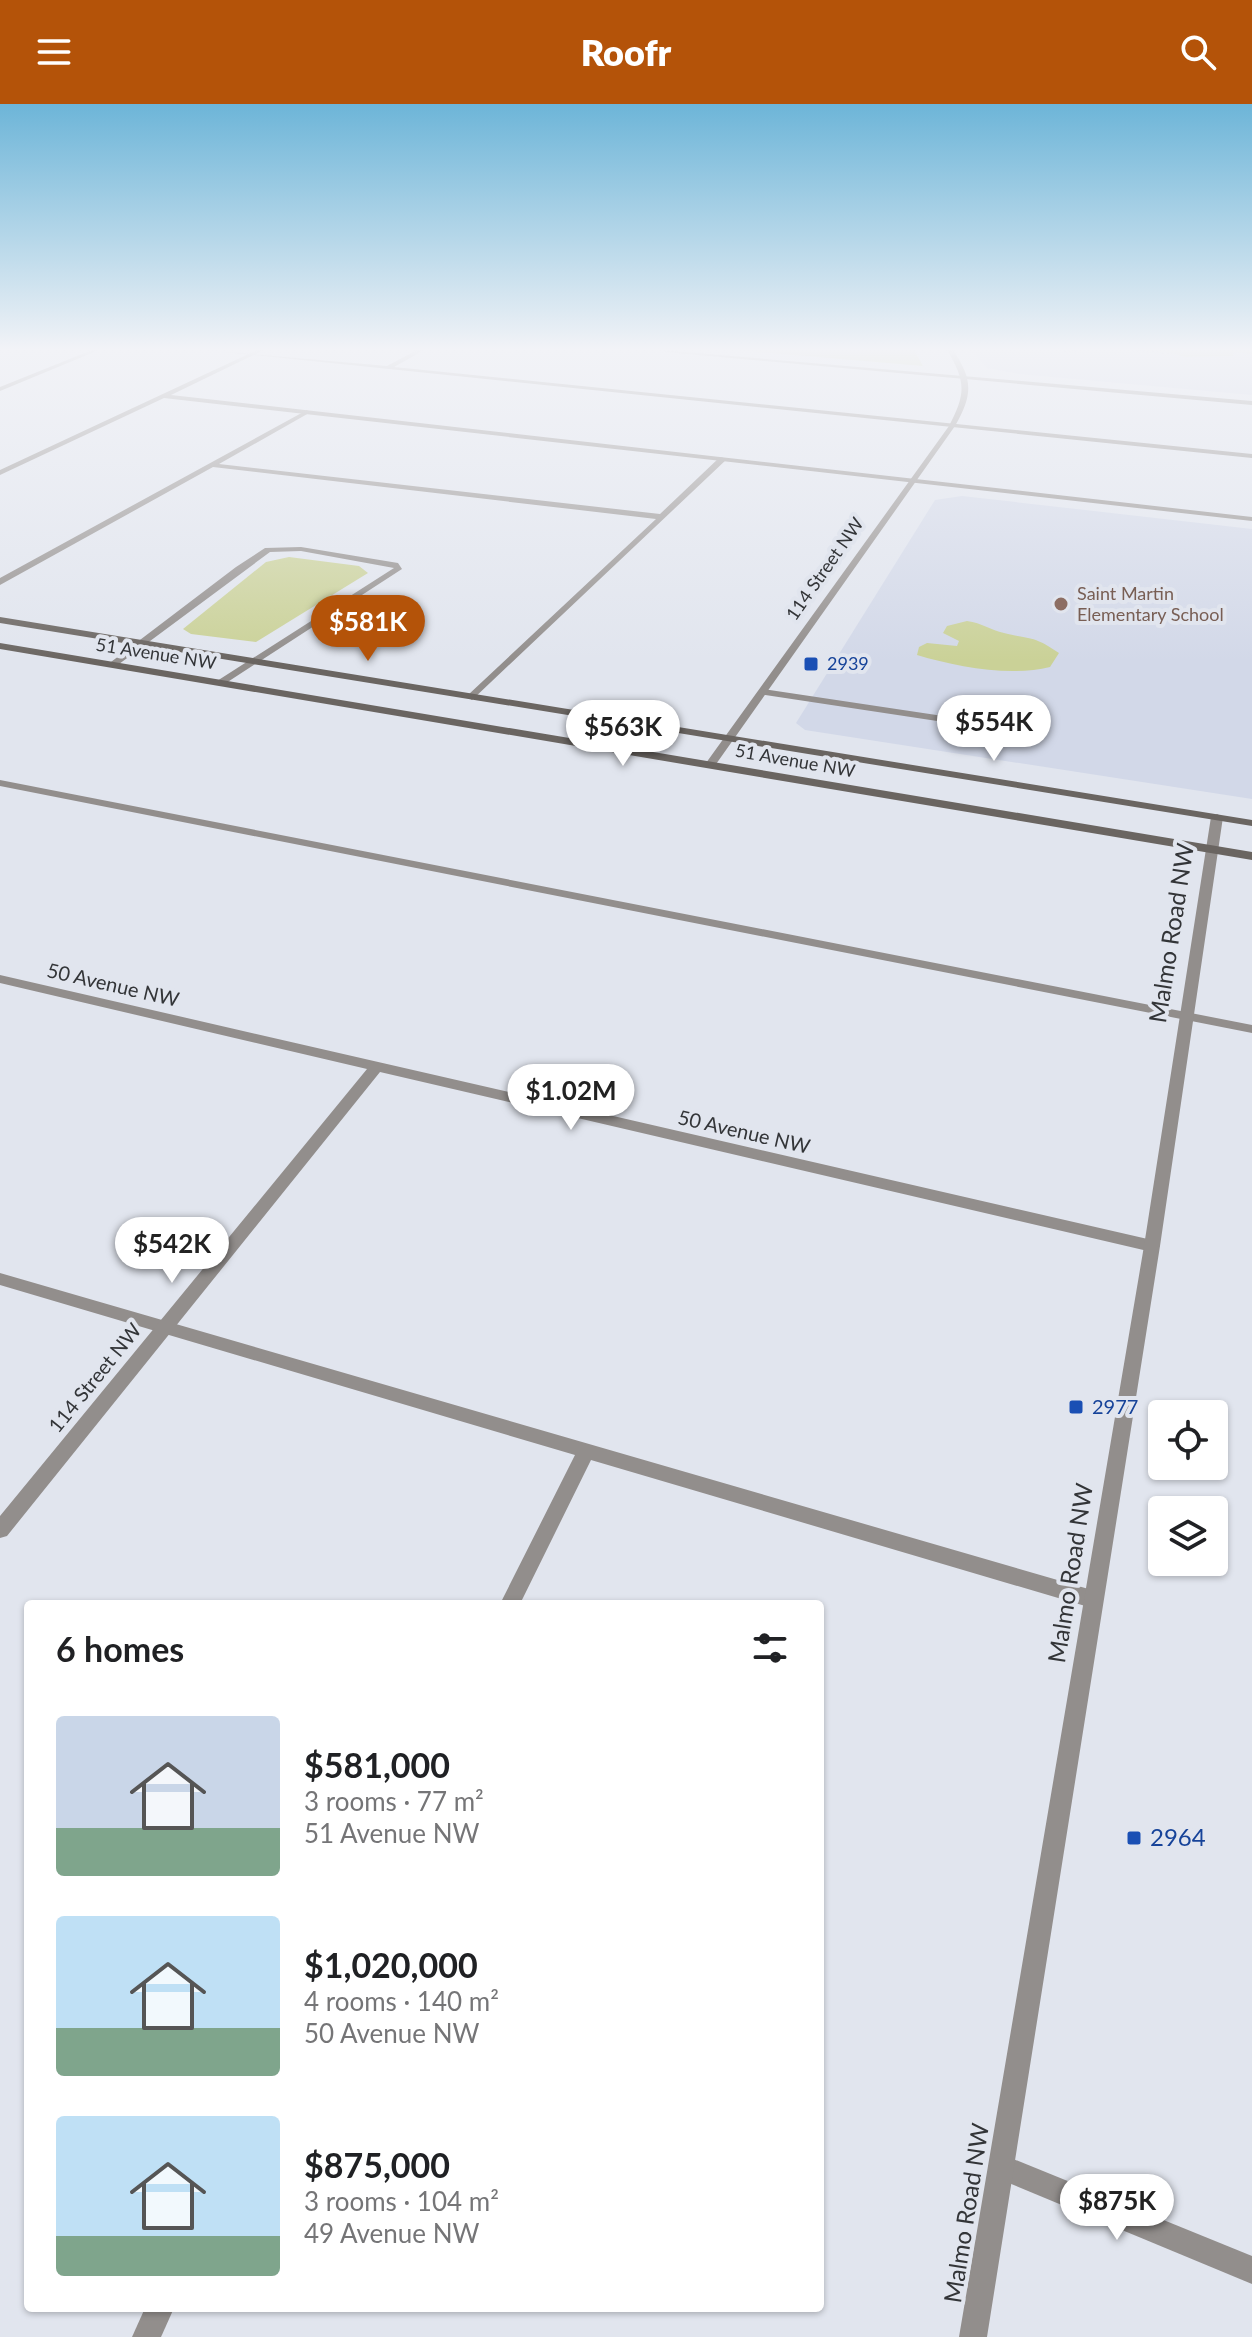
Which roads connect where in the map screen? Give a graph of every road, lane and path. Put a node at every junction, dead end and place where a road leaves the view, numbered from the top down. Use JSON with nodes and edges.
{"nodes":[{"id":1,"x":40,"y":454,"type":"edge"},
{"id":2,"x":232,"y":454,"type":"edge"},
{"id":3,"x":681,"y":454,"type":"edge"},
{"id":4,"x":931,"y":454,"type":"edge"},
{"id":5,"x":723,"y":459,"type":"junction"},
{"id":6,"x":213,"y":465,"type":"junction"},
{"id":7,"x":0,"y":473,"type":"edge"},
{"id":8,"x":912,"y":481,"type":"junction"},
{"id":9,"x":662,"y":517,"type":"junction"},
{"id":10,"x":1252,"y":519,"type":"edge"},
{"id":11,"x":0,"y":582,"type":"edge"},
{"id":12,"x":0,"y":620,"type":"edge"},
{"id":13,"x":141,"y":643,"type":"junction"},
{"id":14,"x":0,"y":646,"type":"edge"},
{"id":15,"x":256,"y":662,"type":"junction"},
{"id":16,"x":112,"y":665,"type":"junction"},
{"id":17,"x":220,"y":683,"type":"junction"},
{"id":18,"x":763,"y":692,"type":"junction"},
{"id":19,"x":472,"y":697,"type":"junction"},
{"id":20,"x":1029,"y":732,"type":"dead end"},
{"id":21,"x":730,"y":738,"type":"junction"},
{"id":22,"x":710,"y":765,"type":"junction"},
{"id":23,"x":0,"y":783,"type":"edge"},
{"id":24,"x":1217,"y":817,"type":"junction"},
{"id":25,"x":1252,"y":823,"type":"edge"},
{"id":26,"x":1212,"y":850,"type":"junction"},
{"id":27,"x":1252,"y":856,"type":"edge"},
{"id":28,"x":0,"y":979,"type":"edge"},
{"id":29,"x":1185,"y":1015,"type":"junction"},
{"id":30,"x":1252,"y":1029,"type":"edge"},
{"id":31,"x":376,"y":1067,"type":"junction"},
{"id":32,"x":1152,"y":1246,"type":"junction"},
{"id":33,"x":0,"y":1279,"type":"edge"},
{"id":34,"x":164,"y":1328,"type":"junction"},
{"id":35,"x":586,"y":1451,"type":"junction"},
{"id":36,"x":0,"y":1530,"type":"edge"},
{"id":37,"x":1092,"y":1599,"type":"junction"},
{"id":38,"x":512,"y":1600,"type":"edge"},
{"id":39,"x":1001,"y":2167,"type":"junction"},
{"id":40,"x":1252,"y":2270,"type":"edge"},
{"id":41,"x":158,"y":2312,"type":"edge"},
{"id":42,"x":146,"y":2337,"type":"edge"},
{"id":43,"x":973,"y":2337,"type":"edge"}],
"edges":[{"from":1,"to":7,"type":"street"},
{"from":2,"to":6,"type":"street"},
{"from":3,"to":5,"type":"street"},
{"from":4,"to":8,"type":"street","name":"114 Street NW"},
{"from":5,"to":8,"type":"street"},
{"from":5,"to":9,"type":"street"},
{"from":6,"to":9,"type":"street"},
{"from":6,"to":11,"type":"street"},
{"from":8,"to":10,"type":"street"},
{"from":8,"to":18,"type":"street","name":"114 Street NW"},
{"from":9,"to":19,"type":"street"},
{"from":12,"to":13,"type":"main road","name":"51 Avenue NW"},
{"from":13,"to":15,"type":"main road","name":"51 Avenue NW"},
{"from":13,"to":15,"type":"street"},
{"from":13,"to":16,"type":"street"},
{"from":14,"to":16,"type":"main road","name":"51 Avenue NW"},
{"from":15,"to":17,"type":"street"},
{"from":15,"to":19,"type":"main road","name":"51 Avenue NW"},
{"from":16,"to":17,"type":"main road","name":"51 Avenue NW"},
{"from":17,"to":22,"type":"main road","name":"51 Avenue NW"},
{"from":18,"to":20,"type":"street"},
{"from":18,"to":21,"type":"street","name":"114 Street NW"},
{"from":19,"to":21,"type":"main road","name":"51 Avenue NW"},
{"from":21,"to":22,"type":"street","name":"114 Street NW"},
{"from":21,"to":24,"type":"main road","name":"51 Avenue NW"},
{"from":22,"to":26,"type":"main road","name":"51 Avenue NW"},
{"from":23,"to":29,"type":"street"},
{"from":24,"to":25,"type":"main road","name":"51 Avenue NW"},
{"from":24,"to":26,"type":"street","name":"Malmo Road NW"},
{"from":26,"to":27,"type":"main road","name":"51 Avenue NW"},
{"from":26,"to":29,"type":"street","name":"Malmo Road NW"},
{"from":28,"to":31,"type":"street","name":"50 Avenue NW"},
{"from":29,"to":30,"type":"street"},
{"from":29,"to":32,"type":"street","name":"Malmo Road NW"},
{"from":31,"to":32,"type":"street","name":"50 Avenue NW"},
{"from":31,"to":34,"type":"street","name":"114 Street NW"},
{"from":32,"to":37,"type":"street","name":"Malmo Road NW"},
{"from":33,"to":34,"type":"street"},
{"from":34,"to":35,"type":"street"},
{"from":34,"to":36,"type":"street","name":"114 Street NW"},
{"from":35,"to":37,"type":"street"},
{"from":35,"to":38,"type":"street"},
{"from":37,"to":39,"type":"street","name":"Malmo Road NW"},
{"from":39,"to":40,"type":"street"},
{"from":39,"to":43,"type":"street","name":"Malmo Road NW"},
{"from":41,"to":42,"type":"street"}]}
